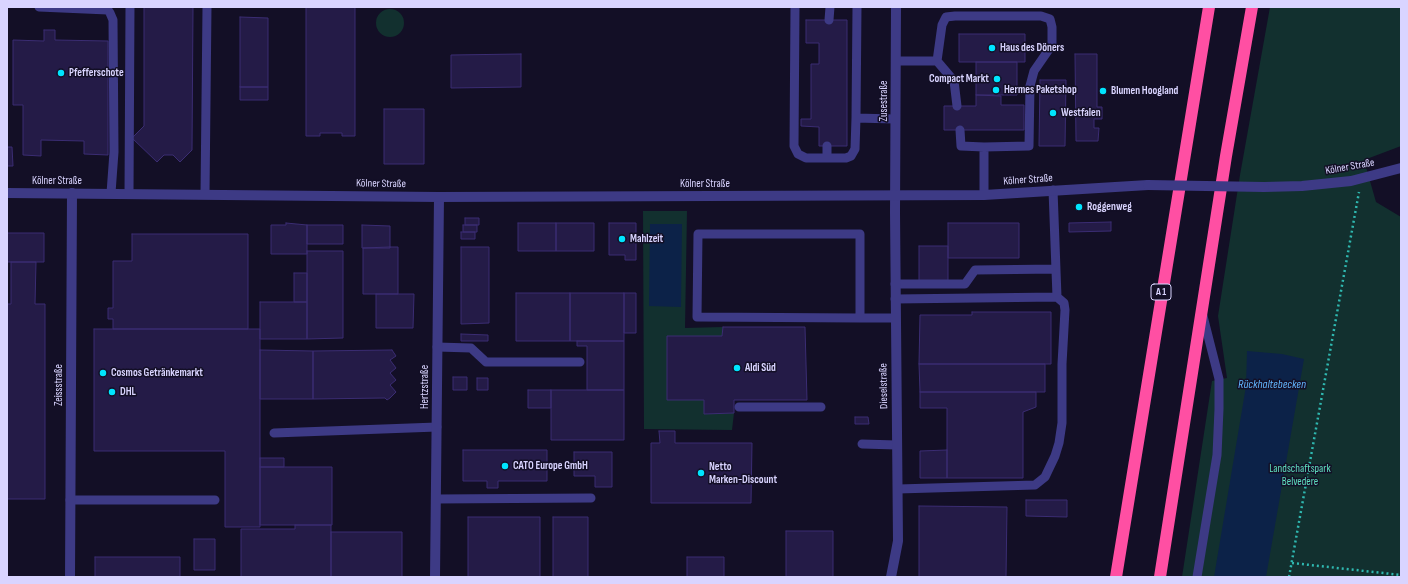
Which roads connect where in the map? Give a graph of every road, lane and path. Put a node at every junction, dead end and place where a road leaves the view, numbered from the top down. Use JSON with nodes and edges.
{"nodes":[{"id":1,"x":39,"y":7,"type":"edge"},
{"id":2,"x":130,"y":7,"type":"edge"},
{"id":3,"x":207,"y":7,"type":"edge"},
{"id":4,"x":794,"y":7,"type":"edge"},
{"id":5,"x":830,"y":7,"type":"edge"},
{"id":6,"x":857,"y":7,"type":"edge"},
{"id":7,"x":896,"y":7,"type":"edge"},
{"id":8,"x":1209,"y":7,"type":"edge"},
{"id":9,"x":1252,"y":7,"type":"edge"},
{"id":10,"x":828,"y":20,"type":"dead end"},
{"id":11,"x":896,"y":61,"type":"junction"},
{"id":12,"x":938,"y":61,"type":"junction"},
{"id":13,"x":957,"y":106,"type":"dead end"},
{"id":14,"x":856,"y":118,"type":"junction"},
{"id":15,"x":896,"y":119,"type":"junction"},
{"id":16,"x":960,"y":130,"type":"dead end"},
{"id":17,"x":827,"y":146,"type":"dead end"},
{"id":18,"x":984,"y":147,"type":"junction"},
{"id":19,"x":827,"y":158,"type":"junction"},
{"id":20,"x":1401,"y":168,"type":"edge"},
{"id":21,"x":1361,"y":178,"type":"junction"},
{"id":22,"x":1052,"y":190,"type":"junction"},
{"id":23,"x":7,"y":193,"type":"edge"},
{"id":24,"x":72,"y":193,"type":"junction"},
{"id":25,"x":111,"y":193,"type":"junction"},
{"id":26,"x":128,"y":193,"type":"junction"},
{"id":27,"x":205,"y":194,"type":"junction"},
{"id":28,"x":895,"y":195,"type":"junction"},
{"id":29,"x":984,"y":195,"type":"junction"},
{"id":30,"x":439,"y":197,"type":"junction"},
{"id":31,"x":1056,"y":268,"type":"junction"},
{"id":32,"x":895,"y":284,"type":"junction"},
{"id":33,"x":1057,"y":297,"type":"junction"},
{"id":34,"x":895,"y":299,"type":"junction"},
{"id":35,"x":1201,"y":311,"type":"junction"},
{"id":36,"x":860,"y":318,"type":"junction"},
{"id":37,"x":895,"y":318,"type":"junction"},
{"id":38,"x":437,"y":347,"type":"junction"},
{"id":39,"x":580,"y":362,"type":"dead end"},
{"id":40,"x":738,"y":407,"type":"dead end"},
{"id":41,"x":821,"y":407,"type":"dead end"},
{"id":42,"x":437,"y":427,"type":"junction"},
{"id":43,"x":274,"y":433,"type":"dead end"},
{"id":44,"x":862,"y":444,"type":"dead end"},
{"id":45,"x":897,"y":445,"type":"junction"},
{"id":46,"x":898,"y":489,"type":"junction"},
{"id":47,"x":591,"y":498,"type":"dead end"},
{"id":48,"x":436,"y":499,"type":"junction"},
{"id":49,"x":70,"y":500,"type":"junction"},
{"id":50,"x":215,"y":500,"type":"dead end"},
{"id":51,"x":1292,"y":564,"type":"junction"},
{"id":52,"x":1401,"y":575,"type":"edge"},
{"id":53,"x":70,"y":577,"type":"edge"},
{"id":54,"x":436,"y":577,"type":"edge"},
{"id":55,"x":891,"y":577,"type":"edge"},
{"id":56,"x":1116,"y":577,"type":"edge"},
{"id":57,"x":1160,"y":577,"type":"edge"},
{"id":58,"x":1196,"y":577,"type":"edge"},
{"id":59,"x":1289,"y":577,"type":"edge"}],
"edges":[{"from":1,"to":25,"type":"lane"},
{"from":2,"to":26,"type":"lane"},
{"from":3,"to":27,"type":"lane"},
{"from":4,"to":19,"type":"lane"},
{"from":5,"to":10,"type":"lane"},
{"from":6,"to":14,"type":"lane"},
{"from":7,"to":11,"type":"street","name":"Zusestraße"},
{"from":8,"to":56,"type":"highway","number":"A 1"},
{"from":9,"to":35,"type":"highway"},
{"from":11,"to":12,"type":"lane"},
{"from":11,"to":15,"type":"street","name":"Zusestraße"},
{"from":12,"to":13,"type":"lane"},
{"from":12,"to":18,"type":"lane"},
{"from":14,"to":15,"type":"lane"},
{"from":14,"to":19,"type":"lane"},
{"from":15,"to":28,"type":"street","name":"Zusestraße"},
{"from":16,"to":18,"type":"lane"},
{"from":17,"to":19,"type":"lane"},
{"from":18,"to":29,"type":"lane"},
{"from":20,"to":21,"type":"street","name":"Kölner Straße"},
{"from":21,"to":22,"type":"street","name":"Kölner Straße","bridge":true},
{"from":21,"to":51,"type":"path"},
{"from":22,"to":29,"type":"street","name":"Kölner Straße"},
{"from":22,"to":31,"type":"lane"},
{"from":23,"to":24,"type":"street","name":"Kölner Straße"},
{"from":24,"to":25,"type":"street","name":"Kölner Straße"},
{"from":24,"to":49,"type":"street","name":"Zeissstraße"},
{"from":25,"to":26,"type":"street","name":"Kölner Straße"},
{"from":26,"to":27,"type":"street","name":"Kölner Straße"},
{"from":27,"to":30,"type":"street","name":"Kölner Straße"},
{"from":28,"to":29,"type":"street","name":"Kölner Straße"},
{"from":28,"to":30,"type":"street","name":"Kölner Straße"},
{"from":28,"to":32,"type":"street","name":"Dieselstraße"},
{"from":30,"to":38,"type":"street","name":"Hertzstraße"},
{"from":31,"to":32,"type":"lane"},
{"from":31,"to":33,"type":"lane"},
{"from":32,"to":34,"type":"street","name":"Dieselstraße"},
{"from":33,"to":34,"type":"lane"},
{"from":33,"to":46,"type":"lane"},
{"from":34,"to":37,"type":"street","name":"Dieselstraße"},
{"from":35,"to":57,"type":"highway"},
{"from":35,"to":58,"type":"lane"},
{"from":36,"to":36,"type":"lane"},
{"from":36,"to":37,"type":"lane"},
{"from":37,"to":45,"type":"street","name":"Dieselstraße"},
{"from":38,"to":39,"type":"lane"},
{"from":38,"to":42,"type":"street","name":"Hertzstraße"},
{"from":40,"to":41,"type":"lane"},
{"from":42,"to":43,"type":"lane"},
{"from":42,"to":48,"type":"street","name":"Hertzstraße"},
{"from":44,"to":45,"type":"lane"},
{"from":45,"to":46,"type":"street","name":"Dieselstraße"},
{"from":46,"to":55,"type":"street","name":"Dieselstraße"},
{"from":47,"to":48,"type":"lane"},
{"from":48,"to":54,"type":"street","name":"Hertzstraße"},
{"from":49,"to":50,"type":"lane"},
{"from":49,"to":53,"type":"street","name":"Zeissstraße"},
{"from":51,"to":52,"type":"path"},
{"from":51,"to":59,"type":"path"}]}
